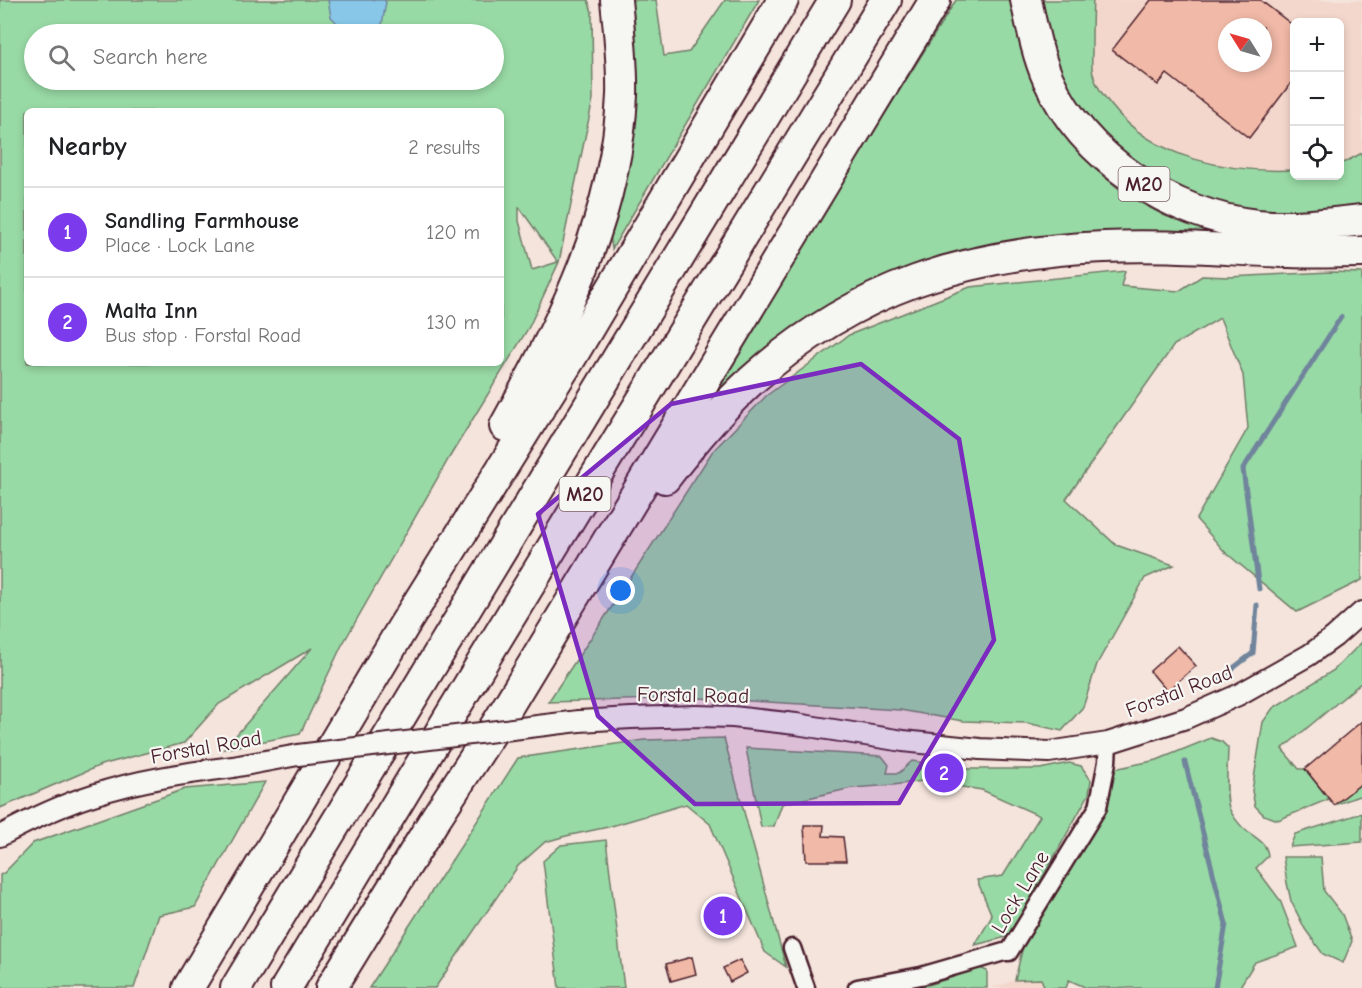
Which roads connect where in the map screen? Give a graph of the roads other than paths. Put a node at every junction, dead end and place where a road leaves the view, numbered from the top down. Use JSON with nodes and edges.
{"nodes":[{"id":1,"x":616,"y":0,"type":"edge"},
{"id":2,"x":783,"y":0,"type":"edge"},
{"id":3,"x":836,"y":0,"type":"edge"},
{"id":4,"x":886,"y":0,"type":"edge"},
{"id":5,"x":935,"y":0,"type":"edge"},
{"id":6,"x":1026,"y":0,"type":"edge"},
{"id":7,"x":1362,"y":220,"type":"edge"},
{"id":8,"x":1362,"y":252,"type":"edge"},
{"id":9,"x":1362,"y":612,"type":"edge"},
{"id":10,"x":404,"y":627,"type":"junction"},
{"id":11,"x":500,"y":718,"type":"junction"},
{"id":12,"x":1108,"y":743,"type":"junction"},
{"id":13,"x":0,"y":836,"type":"edge"},
{"id":14,"x":792,"y":948,"type":"dead end"},
{"id":15,"x":188,"y":988,"type":"edge"},
{"id":16,"x":236,"y":988,"type":"edge"},
{"id":17,"x":286,"y":988,"type":"edge"},
{"id":18,"x":331,"y":988,"type":"edge"},
{"id":19,"x":806,"y":988,"type":"edge"},
{"id":20,"x":856,"y":988,"type":"edge"}],
"edges":[{"from":1,"to":10,"type":"highway"},
{"from":2,"to":10,"type":"highway"},
{"from":3,"to":16,"type":"highway","number":"M20"},
{"from":4,"to":17,"type":"highway","number":"M20"},
{"from":5,"to":11,"type":"highway","number":"M20"},
{"from":6,"to":7,"type":"highway","number":"M20"},
{"from":8,"to":11,"type":"highway","number":"M20"},
{"from":9,"to":12,"type":"street","name":"Forstal Road"},
{"from":10,"to":15,"type":"highway"},
{"from":11,"to":18,"type":"highway","number":"M20"},
{"from":12,"to":13,"type":"street","name":"Forstal Road","bridge":true},
{"from":12,"to":20,"type":"street","name":"Lock Lane"},
{"from":14,"to":19,"type":"street"}]}
